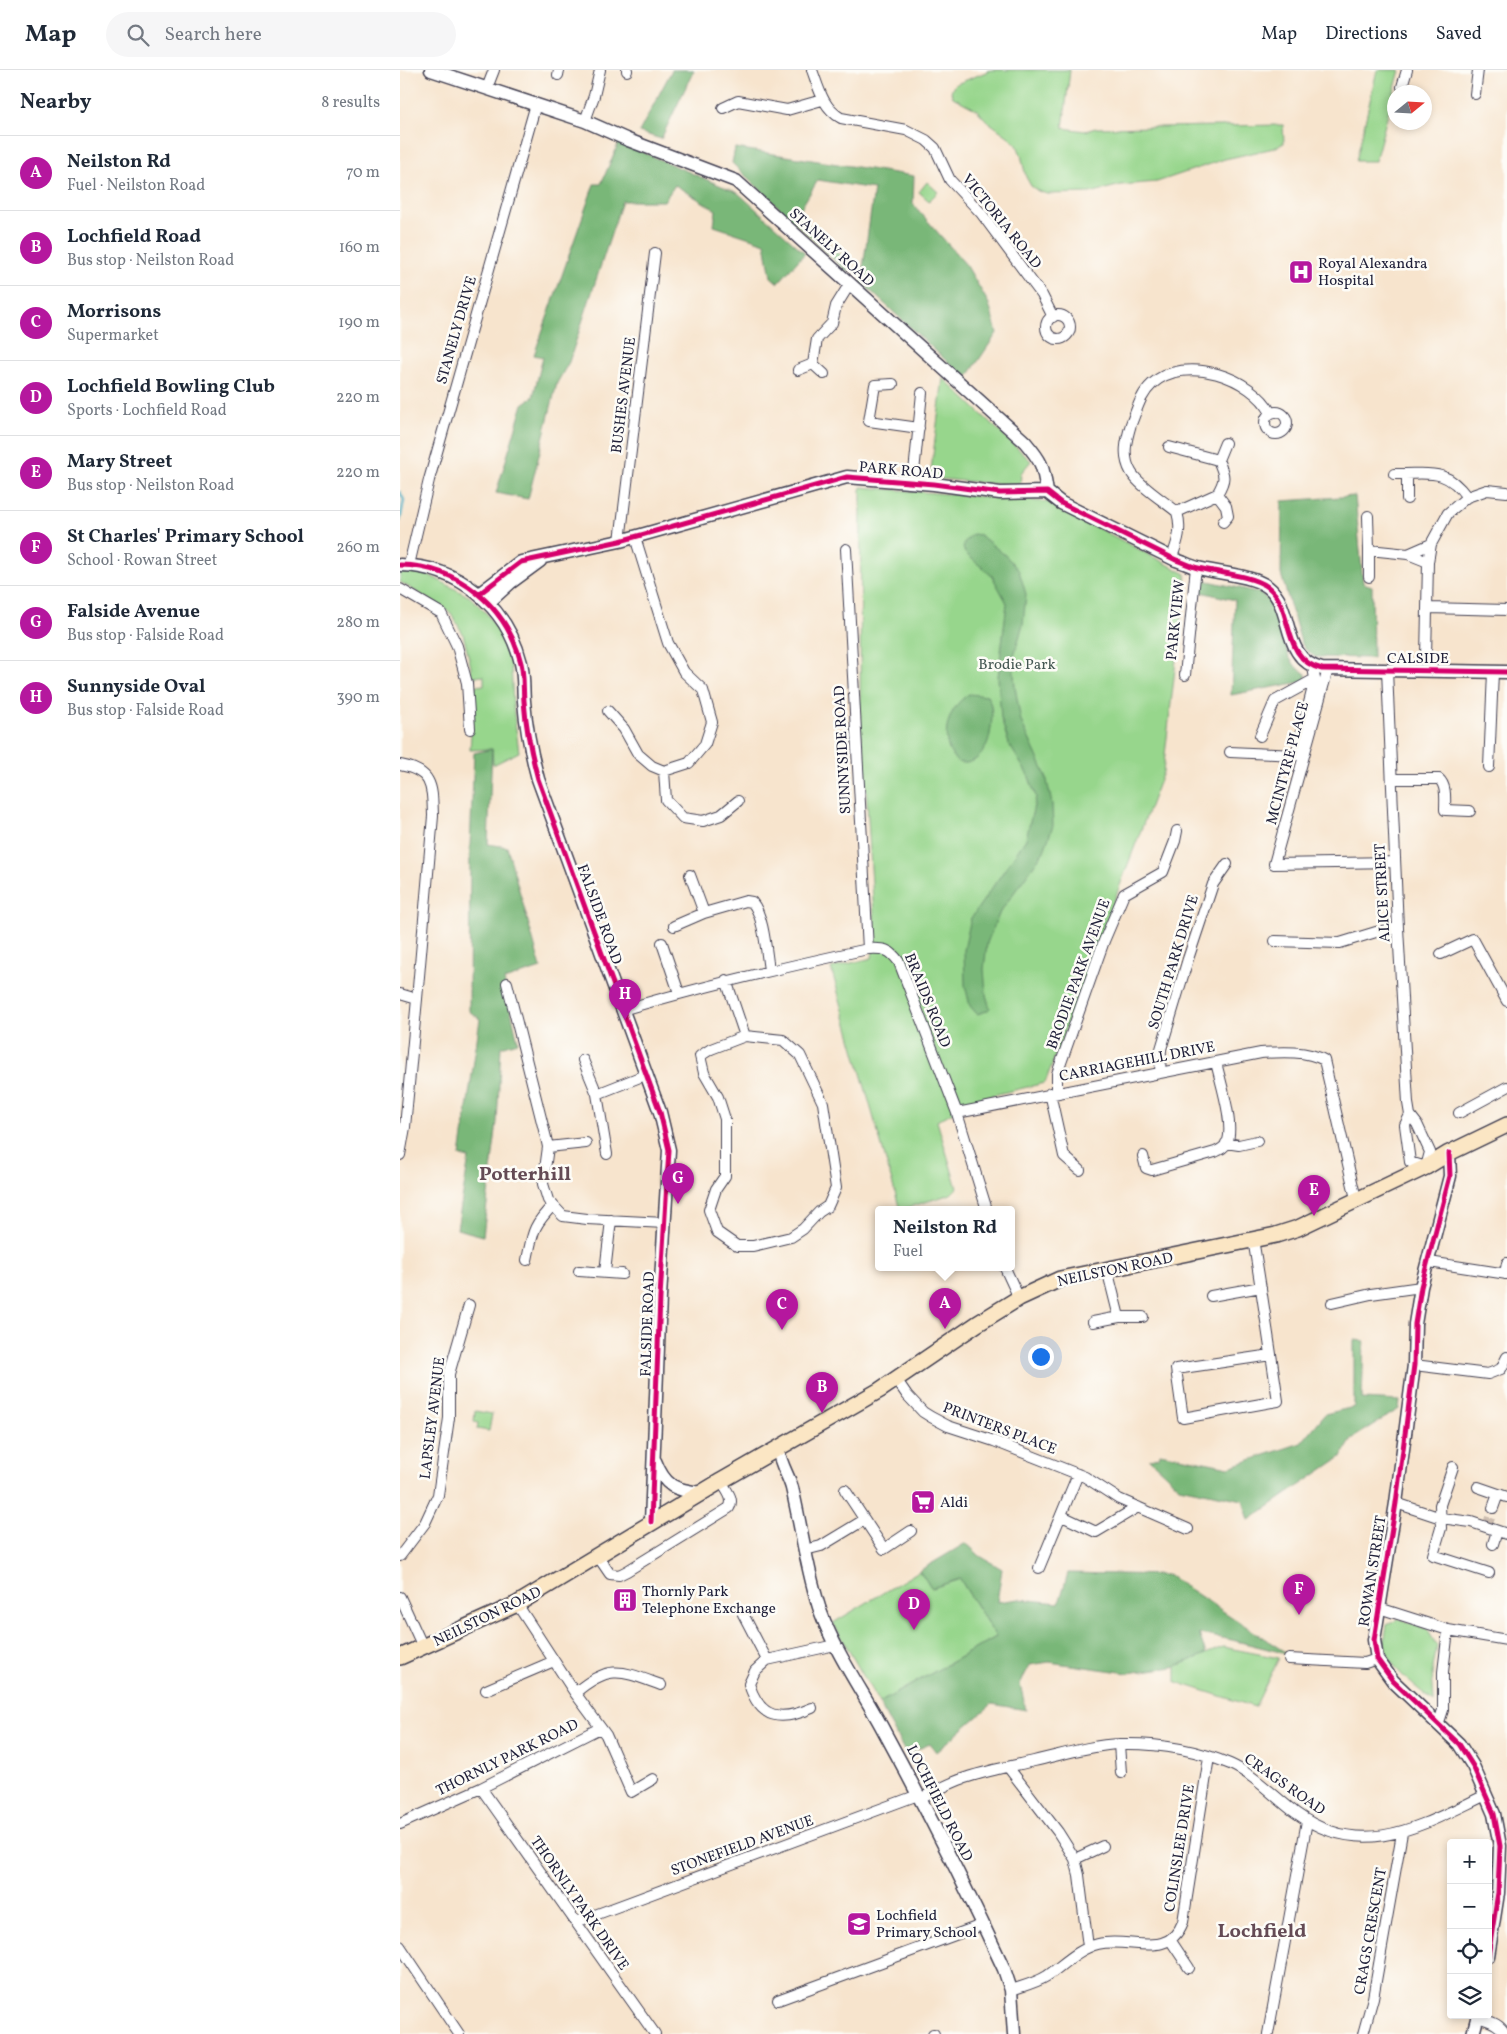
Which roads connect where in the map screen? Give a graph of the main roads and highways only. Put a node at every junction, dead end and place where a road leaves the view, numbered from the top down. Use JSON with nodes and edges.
{"nodes":[{"id":1,"x":1507,"y":1125,"type":"edge"},
{"id":2,"x":400,"y":1657,"type":"edge"}],
"edges":[{"from":1,"to":2,"type":"main road","name":"NEILSTON ROAD"}]}
